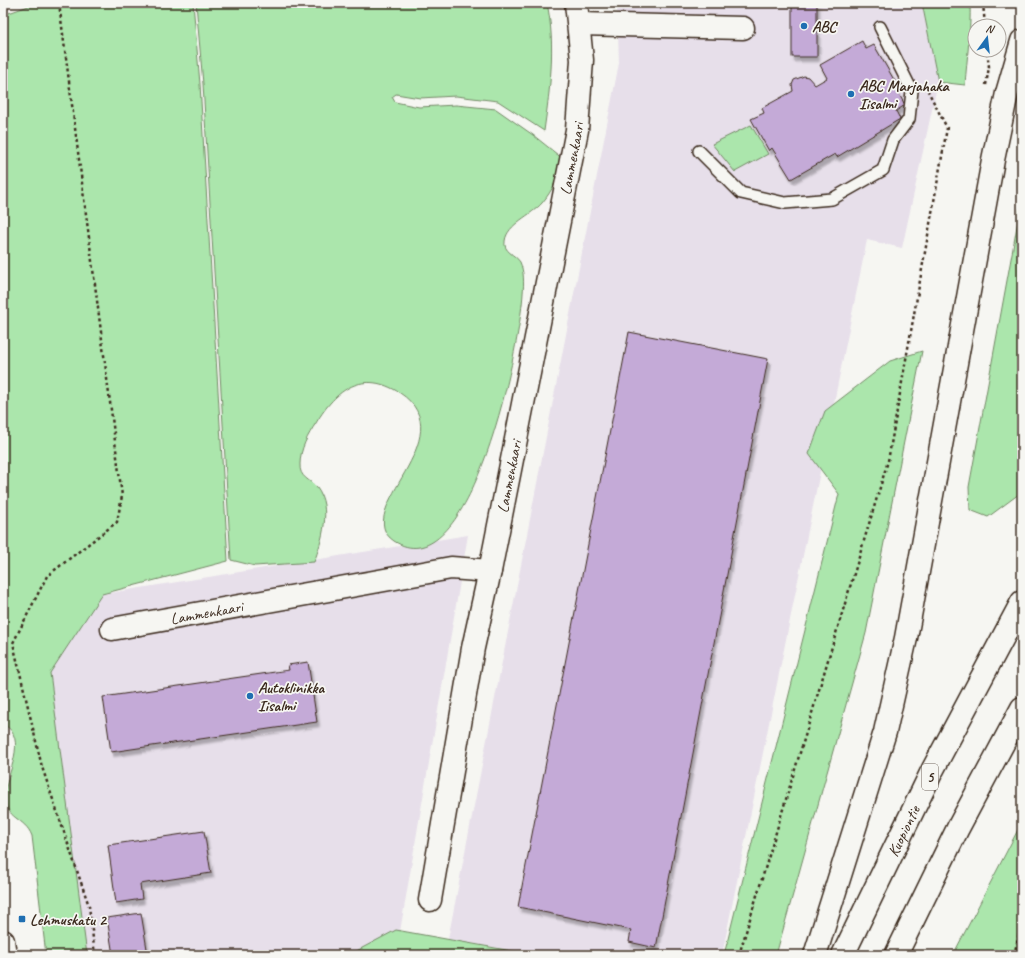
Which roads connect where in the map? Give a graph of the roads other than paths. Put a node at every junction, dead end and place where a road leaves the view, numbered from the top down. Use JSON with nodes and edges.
{"nodes":[{"id":1,"x":578,"y":13,"type":"edge"},
{"id":2,"x":880,"y":27,"type":"dead end"},
{"id":3,"x":743,"y":28,"type":"dead end"},
{"id":4,"x":1022,"y":41,"type":"edge"},
{"id":5,"x":699,"y":151,"type":"dead end"},
{"id":6,"x":490,"y":571,"type":"junction"},
{"id":7,"x":1022,"y":602,"type":"edge"},
{"id":8,"x":112,"y":629,"type":"dead end"},
{"id":9,"x":1022,"y":708,"type":"edge"},
{"id":10,"x":430,"y":900,"type":"dead end"},
{"id":11,"x":3,"y":941,"type":"edge"},
{"id":12,"x":5,"y":955,"type":"edge"},
{"id":13,"x":815,"y":955,"type":"edge"},
{"id":14,"x":843,"y":955,"type":"edge"},
{"id":15,"x":896,"y":955,"type":"edge"}],
"edges":[{"from":1,"to":3,"type":"main road"},
{"from":1,"to":6,"type":"main road","name":"Lammenkaari"},
{"from":2,"to":5,"type":"lane"},
{"from":4,"to":13,"type":"main road"},
{"from":6,"to":8,"type":"main road","name":"Lammenkaari"},
{"from":6,"to":10,"type":"main road"},
{"from":7,"to":14,"type":"main road","name":"Kuopiontie","number":"5"},
{"from":9,"to":15,"type":"main road"},
{"from":11,"to":12,"type":"main road"}]}
